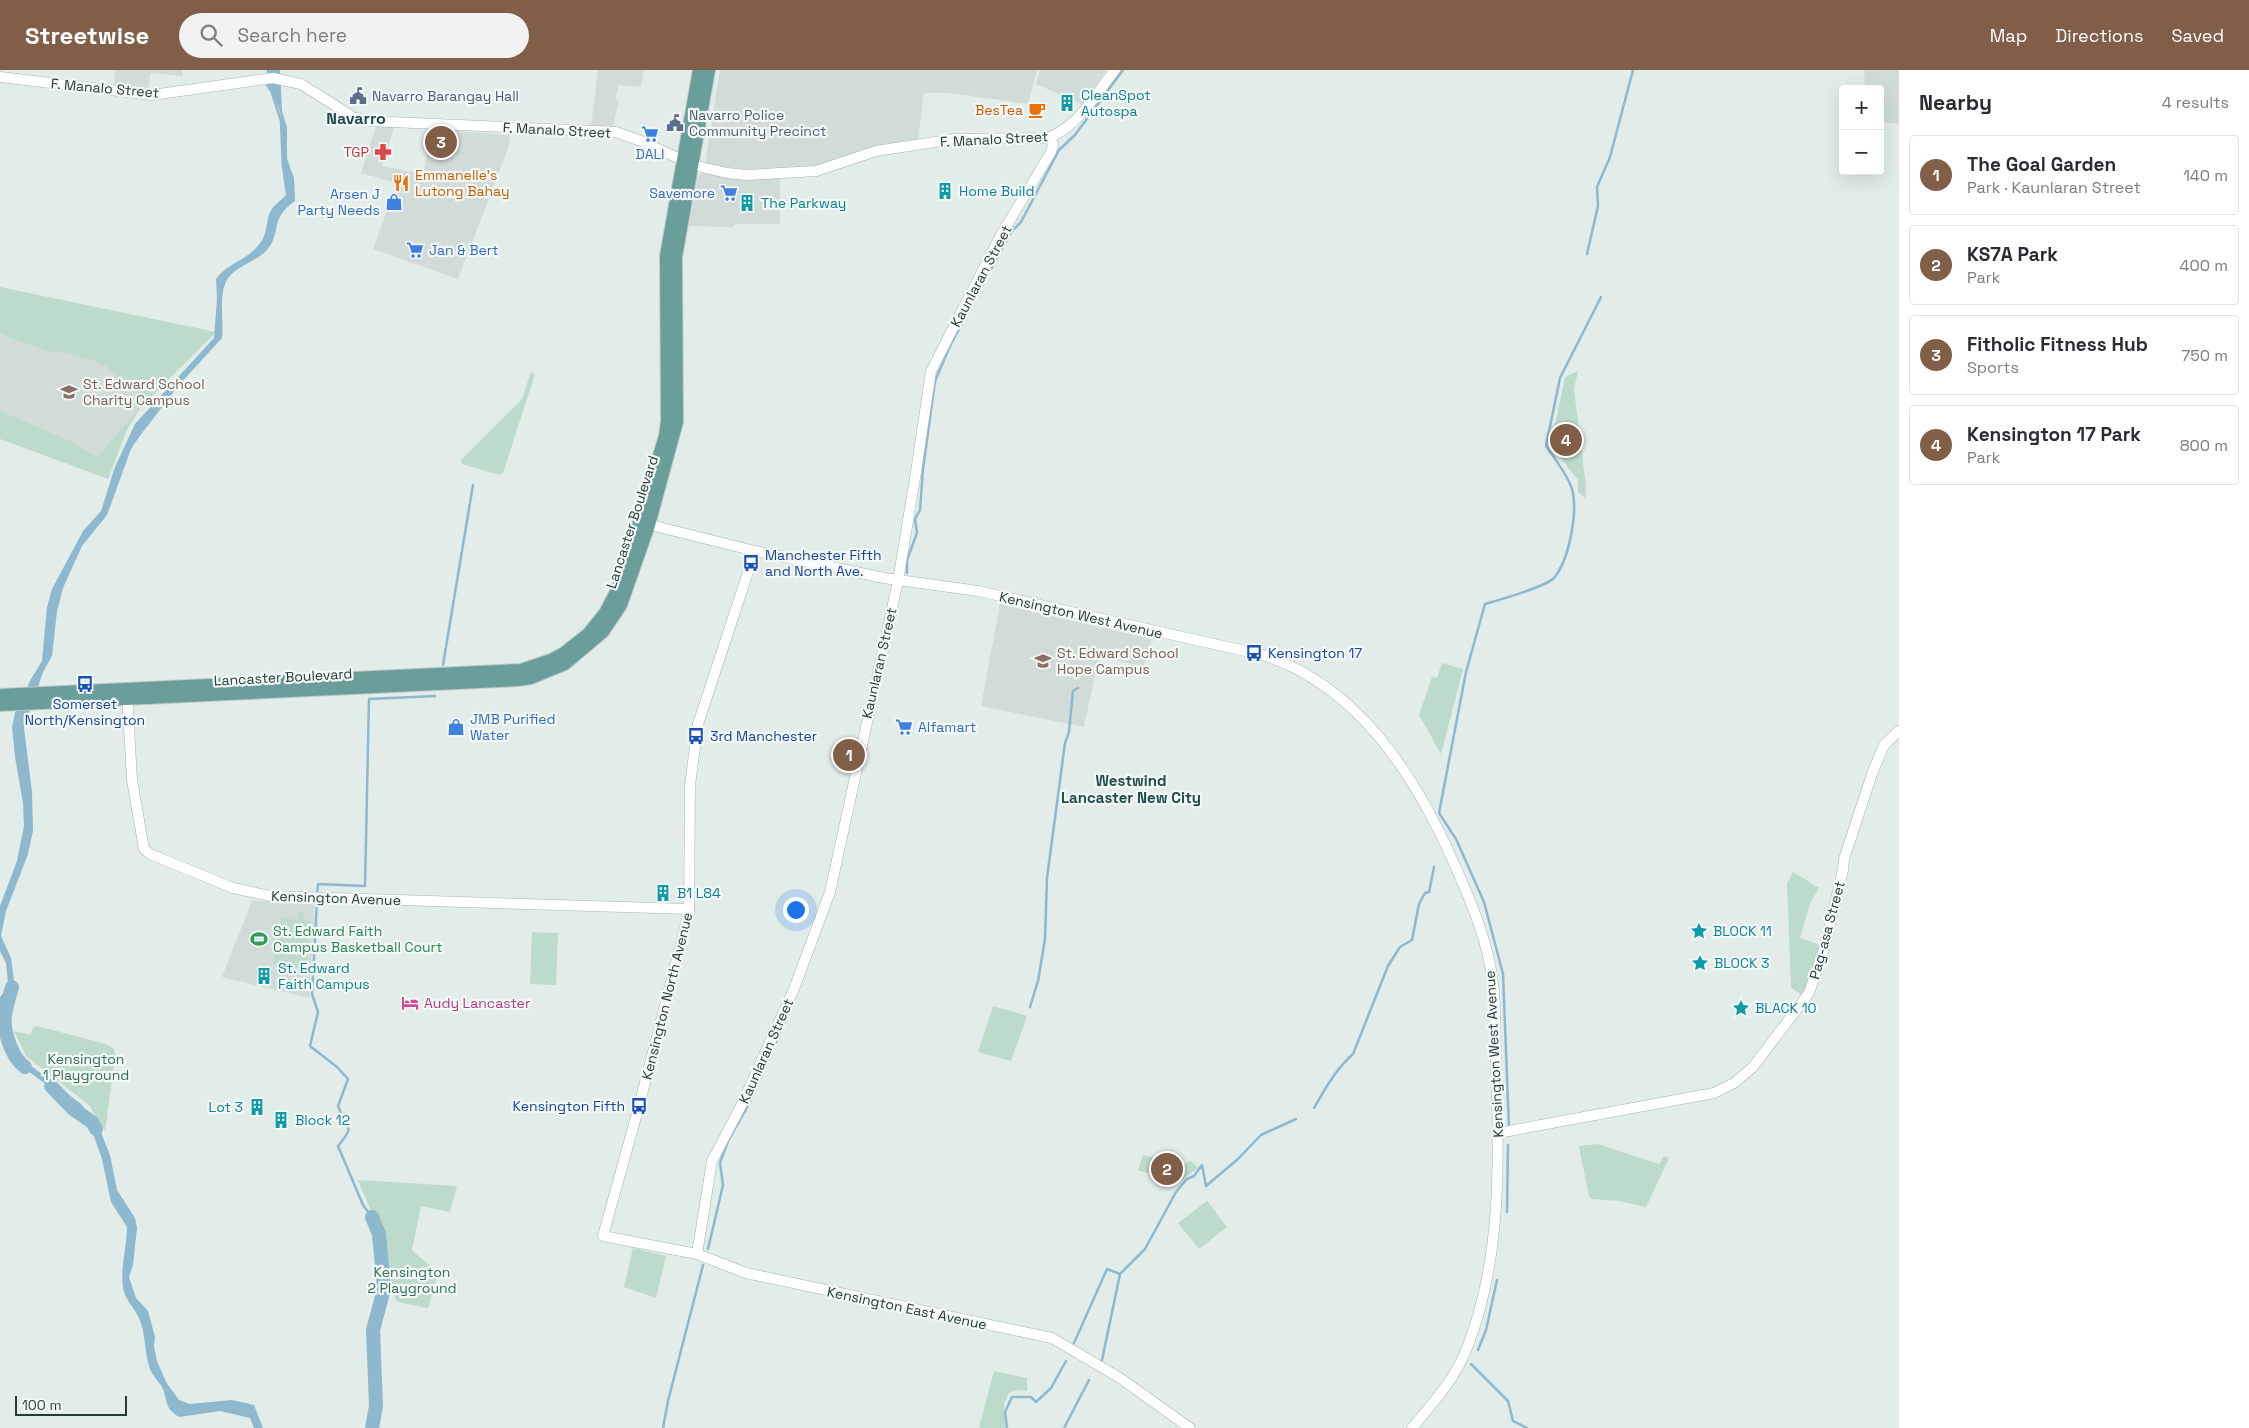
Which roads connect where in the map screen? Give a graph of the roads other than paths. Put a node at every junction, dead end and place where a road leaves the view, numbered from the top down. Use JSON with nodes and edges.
{"nodes":[{"id":1,"x":699,"y":70,"type":"edge"},
{"id":2,"x":709,"y":70,"type":"edge"},
{"id":3,"x":1115,"y":70,"type":"edge"},
{"id":4,"x":0,"y":77,"type":"edge"},
{"id":5,"x":1050,"y":137,"type":"junction"},
{"id":6,"x":688,"y":163,"type":"junction"},
{"id":7,"x":644,"y":524,"type":"junction"},
{"id":8,"x":755,"y":551,"type":"junction"},
{"id":9,"x":898,"y":581,"type":"junction"},
{"id":10,"x":127,"y":694,"type":"junction"},
{"id":11,"x":0,"y":695,"type":"edge"},
{"id":12,"x":19,"y":699,"type":"junction"},
{"id":13,"x":0,"y":705,"type":"edge"},
{"id":14,"x":1899,"y":731,"type":"edge"},
{"id":15,"x":689,"y":909,"type":"junction"},
{"id":16,"x":1498,"y":1133,"type":"junction"},
{"id":17,"x":603,"y":1236,"type":"joint"},
{"id":18,"x":702,"y":1256,"type":"junction"},
{"id":19,"x":1190,"y":1428,"type":"edge"},
{"id":20,"x":1412,"y":1428,"type":"edge"}],
"edges":[{"from":1,"to":6,"type":"main road","name":"Lancaster Boulevard"},
{"from":2,"to":6,"type":"main road","name":"Lancaster Boulevard"},
{"from":3,"to":5,"type":"street","name":"F. Manalo Street"},
{"from":4,"to":6,"type":"street","name":"F. Manalo Street"},
{"from":5,"to":6,"type":"street","name":"F. Manalo Street"},
{"from":5,"to":9,"type":"street","name":"Kaunlaran Street"},
{"from":6,"to":7,"type":"main road","name":"Lancaster Boulevard"},
{"from":7,"to":8,"type":"street","name":"Kensington West Avenue"},
{"from":7,"to":10,"type":"main road","name":"Lancaster Boulevard"},
{"from":8,"to":9,"type":"street","name":"Kensington West Avenue"},
{"from":8,"to":15,"type":"street","name":"Kensington North Avenue"},
{"from":9,"to":16,"type":"street","name":"Kensington West Avenue"},
{"from":9,"to":18,"type":"street","name":"Kaunlaran Street"},
{"from":10,"to":12,"type":"main road","name":"Lancaster Boulevard"},
{"from":10,"to":15,"type":"street","name":"Kensington Avenue"},
{"from":11,"to":12,"type":"main road","name":"Lancaster Boulevard"},
{"from":12,"to":13,"type":"main road","name":"Lancaster Boulevard"},
{"from":14,"to":16,"type":"street","name":"Pag-asa Street"},
{"from":15,"to":17,"type":"street","name":"Kensington North Avenue"},
{"from":16,"to":20,"type":"street","name":"Kensington West Avenue"},
{"from":17,"to":18,"type":"street","name":"Kensington East Avenue"},
{"from":18,"to":19,"type":"street","name":"Kensington East Avenue"}]}
